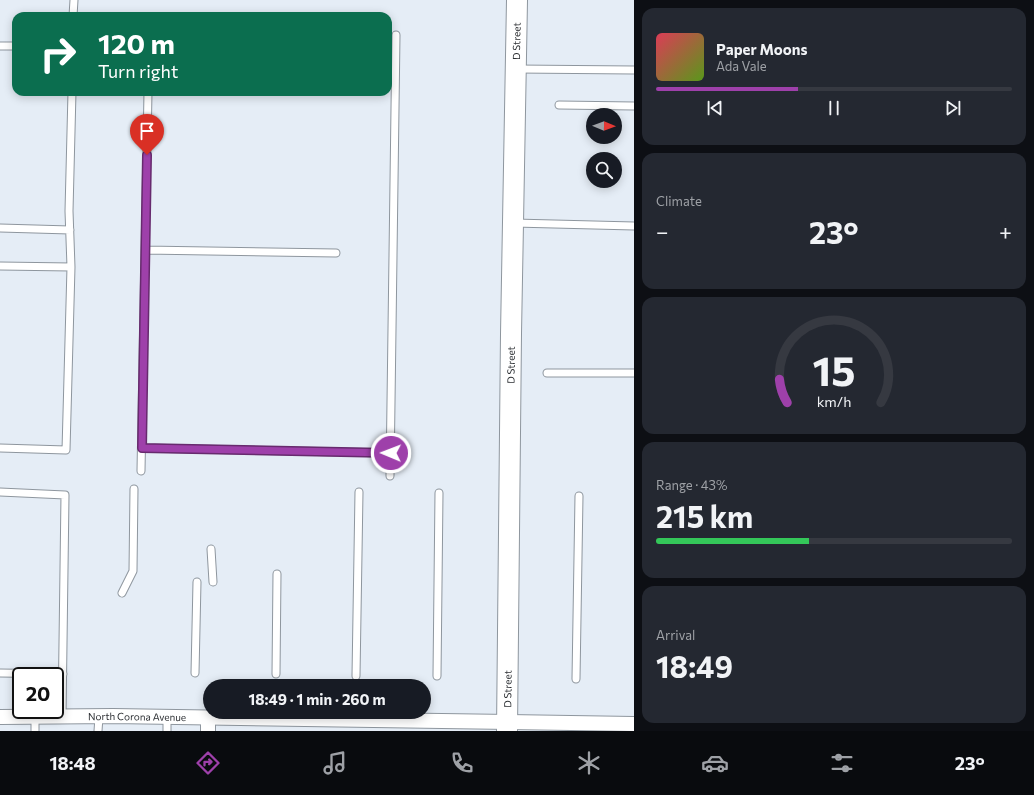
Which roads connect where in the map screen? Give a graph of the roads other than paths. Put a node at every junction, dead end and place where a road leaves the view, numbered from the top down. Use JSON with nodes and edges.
{"nodes":[{"id":1,"x":74,"y":0,"type":"edge"},
{"id":2,"x":517,"y":0,"type":"edge"},
{"id":3,"x":73,"y":12,"type":"edge"},
{"id":4,"x":396,"y":35,"type":"dead end"},
{"id":5,"x":0,"y":46,"type":"edge"},
{"id":6,"x":12,"y":46,"type":"edge"},
{"id":7,"x":392,"y":56,"type":"edge"},
{"id":8,"x":396,"y":56,"type":"junction"},
{"id":9,"x":516,"y":69,"type":"junction"},
{"id":10,"x":634,"y":70,"type":"edge"},
{"id":11,"x":72,"y":96,"type":"edge"},
{"id":12,"x":148,"y":96,"type":"edge"},
{"id":13,"x":559,"y":105,"type":"dead end"},
{"id":14,"x":634,"y":106,"type":"edge"},
{"id":15,"x":514,"y":223,"type":"junction"},
{"id":16,"x":634,"y":226,"type":"edge"},
{"id":17,"x":0,"y":228,"type":"edge"},
{"id":18,"x":70,"y":230,"type":"junction"},
{"id":19,"x":145,"y":250,"type":"junction"},
{"id":20,"x":336,"y":253,"type":"dead end"},
{"id":21,"x":0,"y":266,"type":"edge"},
{"id":22,"x":70,"y":267,"type":"junction"},
{"id":23,"x":547,"y":373,"type":"dead end"},
{"id":24,"x":634,"y":373,"type":"edge"},
{"id":25,"x":0,"y":448,"type":"edge"},
{"id":26,"x":142,"y":448,"type":"junction"},
{"id":27,"x":391,"y":453,"type":"junction"},
{"id":28,"x":142,"y":471,"type":"dead end"},
{"id":29,"x":390,"y":476,"type":"dead end"},
{"id":30,"x":134,"y":489,"type":"dead end"},
{"id":31,"x":0,"y":492,"type":"edge"},
{"id":32,"x":359,"y":492,"type":"dead end"},
{"id":33,"x":439,"y":493,"type":"dead end"},
{"id":34,"x":579,"y":496,"type":"dead end"},
{"id":35,"x":211,"y":549,"type":"dead end"},
{"id":36,"x":277,"y":574,"type":"dead end"},
{"id":37,"x":196,"y":582,"type":"dead end"},
{"id":38,"x":213,"y":582,"type":"dead end"},
{"id":39,"x":122,"y":593,"type":"dead end"},
{"id":40,"x":63,"y":667,"type":"edge"},
{"id":41,"x":0,"y":673,"type":"edge"},
{"id":42,"x":12,"y":673,"type":"edge"},
{"id":43,"x":195,"y":673,"type":"dead end"},
{"id":44,"x":276,"y":674,"type":"dead end"},
{"id":45,"x":356,"y":676,"type":"dead end"},
{"id":46,"x":437,"y":676,"type":"dead end"},
{"id":47,"x":576,"y":679,"type":"dead end"},
{"id":48,"x":0,"y":717,"type":"edge"},
{"id":49,"x":64,"y":717,"type":"edge"},
{"id":50,"x":98,"y":717,"type":"junction"},
{"id":51,"x":54,"y":719,"type":"edge"},
{"id":52,"x":35,"y":724,"type":"edge"},
{"id":53,"x":167,"y":724,"type":"edge"},
{"id":54,"x":208,"y":724,"type":"edge"},
{"id":55,"x":634,"y":724,"type":"edge"},
{"id":56,"x":507,"y":726,"type":"edge"},
{"id":57,"x":98,"y":731,"type":"edge"}],
"edges":[{"from":1,"to":3,"type":"lane"},
{"from":2,"to":9,"type":"street","name":"D Street"},
{"from":4,"to":8,"type":"lane"},
{"from":5,"to":6,"type":"lane"},
{"from":7,"to":8,"type":"lane"},
{"from":8,"to":27,"type":"lane"},
{"from":9,"to":10,"type":"lane"},
{"from":9,"to":15,"type":"street","name":"D Street"},
{"from":11,"to":18,"type":"lane"},
{"from":12,"to":19,"type":"lane"},
{"from":13,"to":14,"type":"lane"},
{"from":15,"to":16,"type":"lane"},
{"from":15,"to":56,"type":"street","name":"D Street"},
{"from":17,"to":18,"type":"lane"},
{"from":18,"to":22,"type":"lane"},
{"from":19,"to":20,"type":"lane"},
{"from":19,"to":26,"type":"lane"},
{"from":21,"to":22,"type":"lane"},
{"from":22,"to":25,"type":"lane"},
{"from":23,"to":24,"type":"lane"},
{"from":26,"to":27,"type":"lane"},
{"from":26,"to":28,"type":"lane"},
{"from":27,"to":29,"type":"lane"},
{"from":30,"to":39,"type":"lane"},
{"from":31,"to":40,"type":"lane"},
{"from":32,"to":45,"type":"lane"},
{"from":33,"to":46,"type":"lane"},
{"from":34,"to":47,"type":"lane"},
{"from":35,"to":38,"type":"lane"},
{"from":36,"to":44,"type":"lane"},
{"from":37,"to":43,"type":"lane"},
{"from":41,"to":42,"type":"lane"},
{"from":48,"to":52,"type":"street","name":"North Corona Avenue"},
{"from":49,"to":50,"type":"street","name":"North Corona Avenue"},
{"from":50,"to":53,"type":"street","name":"North Corona Avenue"},
{"from":50,"to":57,"type":"lane"},
{"from":51,"to":52,"type":"street","name":"North Corona Avenue"},
{"from":53,"to":54,"type":"street","name":"North Corona Avenue"},
{"from":54,"to":56,"type":"street","name":"North Corona Avenue"},
{"from":55,"to":56,"type":"street","name":"North Corona Avenue"}]}
